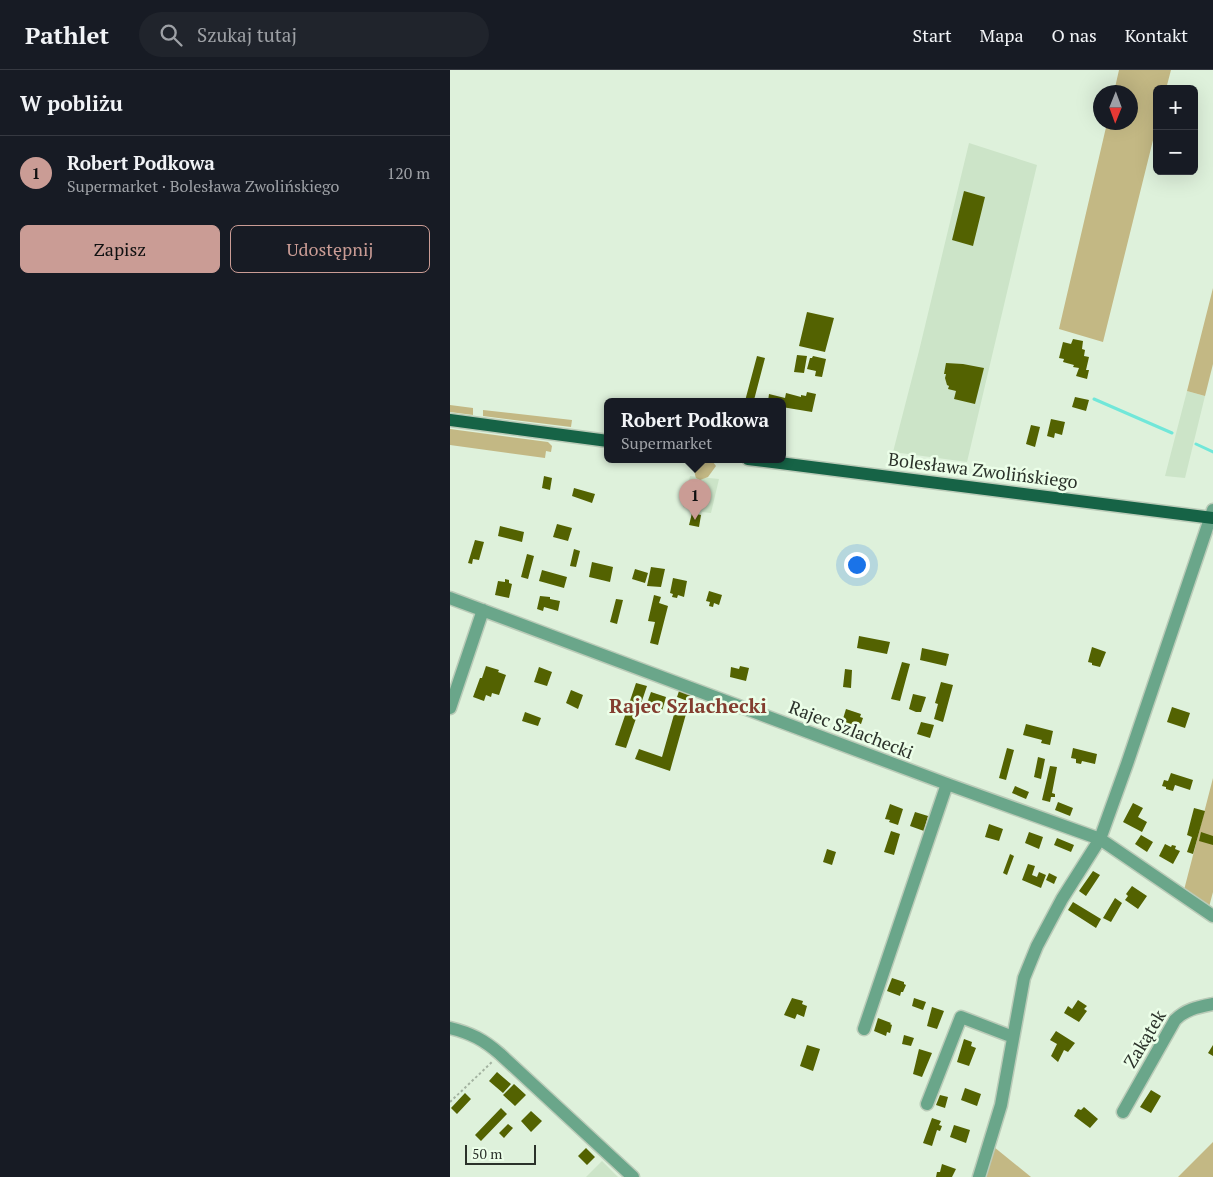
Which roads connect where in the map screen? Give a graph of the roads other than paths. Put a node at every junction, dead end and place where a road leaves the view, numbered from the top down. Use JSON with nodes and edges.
{"nodes":[{"id":1,"x":450,"y":420,"type":"edge"},
{"id":2,"x":604,"y":440,"type":"edge"},
{"id":3,"x":781,"y":463,"type":"edge"},
{"id":4,"x":1212,"y":515,"type":"edge"},
{"id":5,"x":450,"y":598,"type":"edge"},
{"id":6,"x":483,"y":610,"type":"junction"},
{"id":7,"x":450,"y":708,"type":"edge"},
{"id":8,"x":947,"y":784,"type":"junction"},
{"id":9,"x":1100,"y":839,"type":"junction"},
{"id":10,"x":1213,"y":916,"type":"edge"},
{"id":11,"x":1213,"y":1004,"type":"edge"},
{"id":12,"x":450,"y":1028,"type":"edge"},
{"id":13,"x":864,"y":1029,"type":"dead end"},
{"id":14,"x":1012,"y":1037,"type":"junction"},
{"id":15,"x":926,"y":1104,"type":"dead end"},
{"id":16,"x":1123,"y":1112,"type":"dead end"},
{"id":17,"x":633,"y":1177,"type":"edge"},
{"id":18,"x":979,"y":1177,"type":"edge"}],
"edges":[{"from":1,"to":2,"type":"main road"},
{"from":3,"to":4,"type":"main road","name":"Bolesława Zwolińskiego"},
{"from":4,"to":9,"type":"street"},
{"from":5,"to":6,"type":"street","name":"Rajec Szlachecki"},
{"from":6,"to":7,"type":"street"},
{"from":6,"to":8,"type":"street","name":"Rajec Szlachecki"},
{"from":8,"to":9,"type":"street","name":"Rajec Szlachecki"},
{"from":8,"to":13,"type":"street"},
{"from":9,"to":10,"type":"street","name":"Rajec Szlachecki"},
{"from":9,"to":14,"type":"street"},
{"from":11,"to":16,"type":"street","name":"Zakątek"},
{"from":12,"to":17,"type":"street"},
{"from":14,"to":15,"type":"street"},
{"from":14,"to":18,"type":"street"}]}
